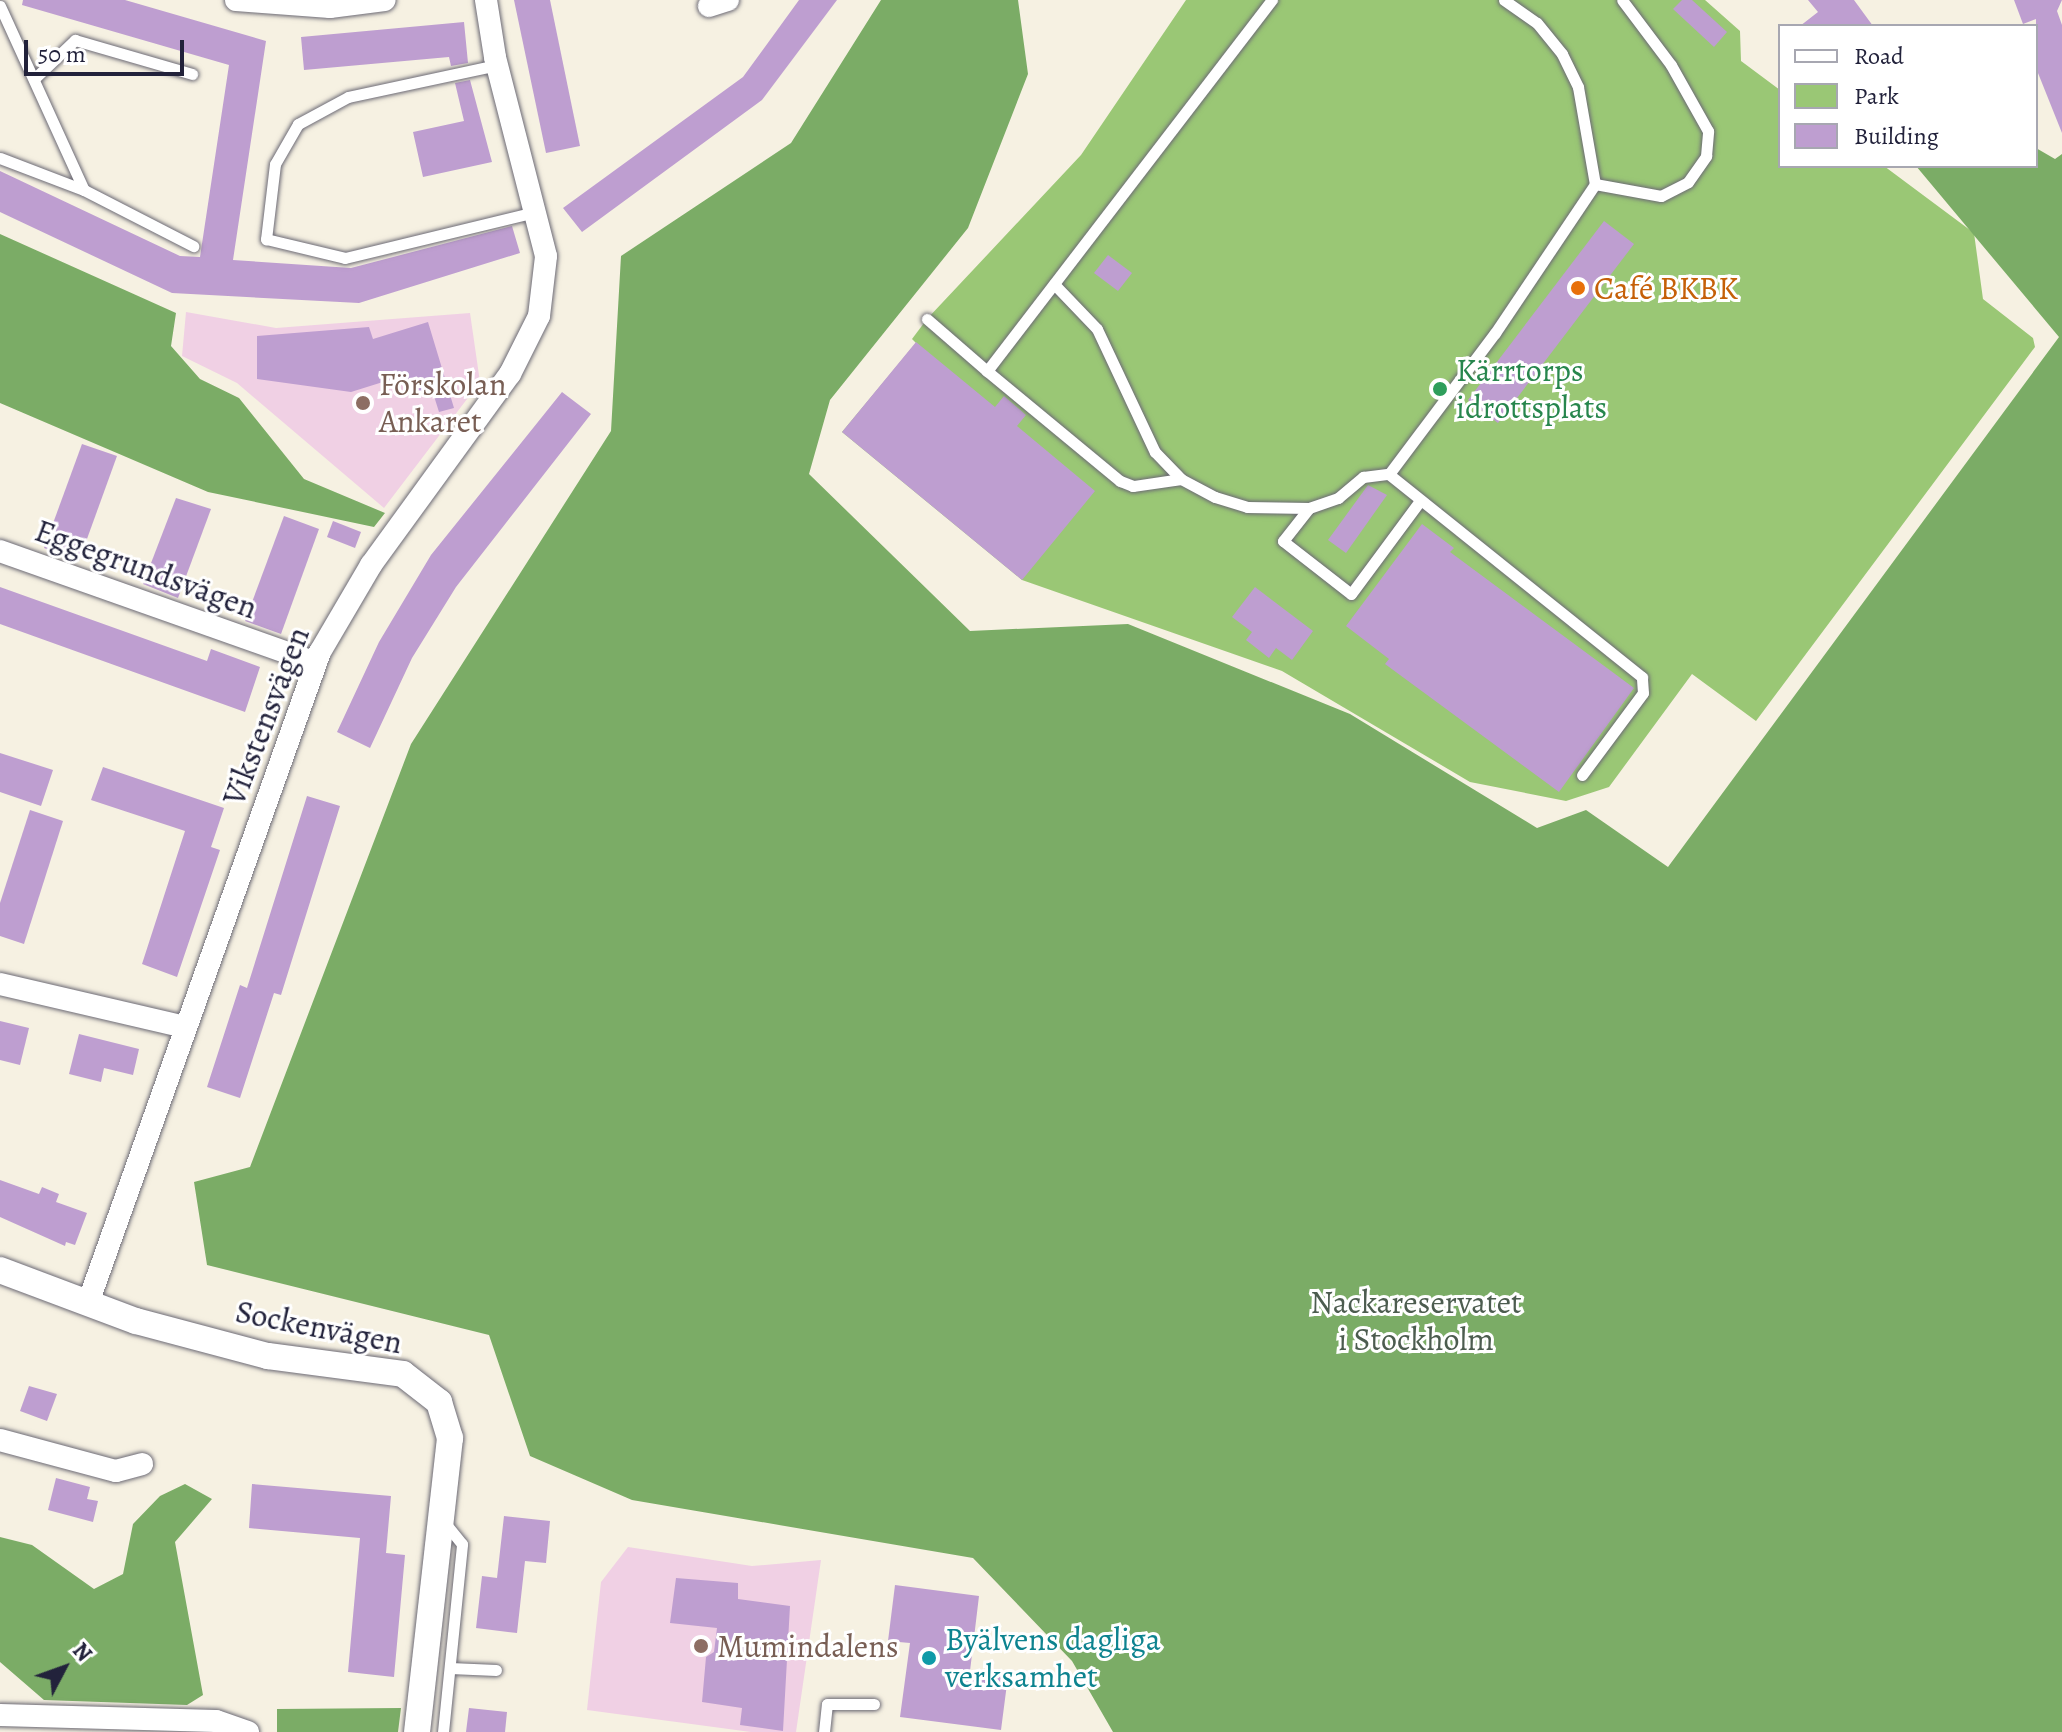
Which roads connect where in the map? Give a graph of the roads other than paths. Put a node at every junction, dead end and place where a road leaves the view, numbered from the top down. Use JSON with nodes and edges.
{"nodes":[{"id":1,"x":236,"y":0,"type":"edge"},
{"id":2,"x":385,"y":0,"type":"edge"},
{"id":3,"x":486,"y":0,"type":"edge"},
{"id":4,"x":1272,"y":0,"type":"edge"},
{"id":5,"x":1504,"y":0,"type":"edge"},
{"id":6,"x":1622,"y":0,"type":"edge"},
{"id":7,"x":0,"y":6,"type":"edge"},
{"id":8,"x":497,"y":65,"type":"junction"},
{"id":9,"x":192,"y":74,"type":"dead end"},
{"id":10,"x":36,"y":77,"type":"junction"},
{"id":11,"x":0,"y":158,"type":"edge"},
{"id":12,"x":1595,"y":184,"type":"junction"},
{"id":13,"x":84,"y":190,"type":"junction"},
{"id":14,"x":535,"y":212,"type":"junction"},
{"id":15,"x":193,"y":246,"type":"dead end"},
{"id":16,"x":1054,"y":284,"type":"junction"},
{"id":17,"x":927,"y":319,"type":"dead end"},
{"id":18,"x":987,"y":371,"type":"junction"},
{"id":19,"x":1389,"y":474,"type":"junction"},
{"id":20,"x":1181,"y":479,"type":"junction"},
{"id":21,"x":1419,"y":502,"type":"junction"},
{"id":22,"x":1309,"y":508,"type":"junction"},
{"id":23,"x":0,"y":551,"type":"edge"},
{"id":24,"x":316,"y":663,"type":"junction"},
{"id":25,"x":1582,"y":775,"type":"dead end"},
{"id":26,"x":0,"y":984,"type":"edge"},
{"id":27,"x":185,"y":1027,"type":"junction"},
{"id":28,"x":0,"y":1270,"type":"edge"},
{"id":29,"x":88,"y":1303,"type":"junction"},
{"id":30,"x":0,"y":1440,"type":"edge"},
{"id":31,"x":142,"y":1464,"type":"dead end"},
{"id":32,"x":443,"y":1521,"type":"junction"},
{"id":33,"x":450,"y":1668,"type":"junction"},
{"id":34,"x":496,"y":1670,"type":"dead end"},
{"id":35,"x":874,"y":1704,"type":"dead end"},
{"id":36,"x":0,"y":1715,"type":"edge"},
{"id":37,"x":248,"y":1732,"type":"edge"},
{"id":38,"x":417,"y":1732,"type":"edge"},
{"id":39,"x":443,"y":1732,"type":"edge"},
{"id":40,"x":824,"y":1732,"type":"edge"}],
"edges":[{"from":1,"to":2,"type":"street"},
{"from":3,"to":8,"type":"street","name":"Vikstensvägen"},
{"from":4,"to":16,"type":"lane"},
{"from":5,"to":12,"type":"lane"},
{"from":6,"to":12,"type":"lane"},
{"from":7,"to":10,"type":"lane"},
{"from":8,"to":14,"type":"street","name":"Vikstensvägen"},
{"from":8,"to":14,"type":"lane"},
{"from":9,"to":10,"type":"lane"},
{"from":10,"to":13,"type":"lane"},
{"from":11,"to":13,"type":"lane"},
{"from":12,"to":19,"type":"lane"},
{"from":13,"to":15,"type":"lane"},
{"from":14,"to":24,"type":"street","name":"Vikstensvägen"},
{"from":16,"to":18,"type":"lane"},
{"from":16,"to":20,"type":"lane"},
{"from":17,"to":18,"type":"lane"},
{"from":18,"to":20,"type":"lane"},
{"from":19,"to":21,"type":"lane"},
{"from":19,"to":22,"type":"lane"},
{"from":20,"to":22,"type":"lane"},
{"from":21,"to":22,"type":"lane"},
{"from":21,"to":25,"type":"lane"},
{"from":23,"to":24,"type":"street","name":"Eggegrundsvägen"},
{"from":24,"to":27,"type":"street","name":"Vikstensvägen"},
{"from":26,"to":27,"type":"street"},
{"from":27,"to":29,"type":"street","name":"Vikstensvägen"},
{"from":28,"to":29,"type":"street","name":"Sockenvägen"},
{"from":29,"to":32,"type":"street","name":"Sockenvägen"},
{"from":30,"to":31,"type":"street"},
{"from":32,"to":33,"type":"lane"},
{"from":32,"to":38,"type":"street","name":"Sockenvägen"},
{"from":33,"to":34,"type":"lane"},
{"from":33,"to":39,"type":"lane"},
{"from":35,"to":40,"type":"lane"},
{"from":36,"to":37,"type":"street"}]}
